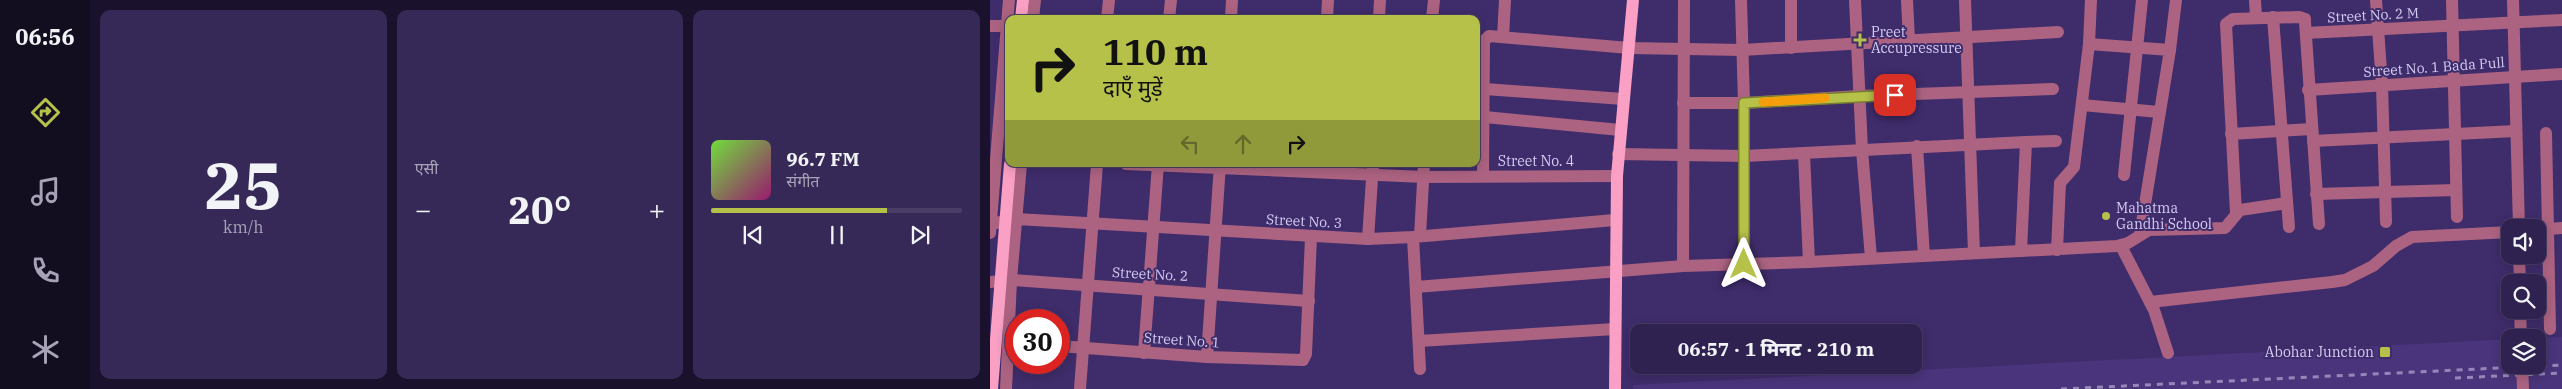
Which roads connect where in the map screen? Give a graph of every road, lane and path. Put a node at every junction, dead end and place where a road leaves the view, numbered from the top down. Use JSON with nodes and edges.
{"nodes":[{"id":1,"x":1009,"y":0,"type":"edge"},
{"id":2,"x":1023,"y":0,"type":"edge"},
{"id":3,"x":1035,"y":0,"type":"edge"},
{"id":4,"x":1108,"y":0,"type":"edge"},
{"id":5,"x":1170,"y":0,"type":"edge"},
{"id":6,"x":1232,"y":0,"type":"edge"},
{"id":7,"x":1328,"y":0,"type":"edge"},
{"id":8,"x":1380,"y":0,"type":"edge"},
{"id":9,"x":1434,"y":0,"type":"edge"},
{"id":10,"x":1505,"y":0,"type":"edge"},
{"id":11,"x":1633,"y":0,"type":"edge"},
{"id":12,"x":1684,"y":0,"type":"edge"},
{"id":13,"x":1741,"y":0,"type":"edge"},
{"id":14,"x":1791,"y":0,"type":"edge"},
{"id":15,"x":1855,"y":0,"type":"edge"},
{"id":16,"x":1907,"y":0,"type":"edge"},
{"id":17,"x":1965,"y":0,"type":"edge"},
{"id":18,"x":2091,"y":0,"type":"edge"},
{"id":19,"x":2142,"y":0,"type":"edge"},
{"id":20,"x":2176,"y":0,"type":"edge"},
{"id":21,"x":2255,"y":0,"type":"edge"},
{"id":22,"x":2376,"y":0,"type":"edge"},
{"id":23,"x":2452,"y":0,"type":"edge"},
{"id":24,"x":2513,"y":0,"type":"edge"},
{"id":25,"x":1007,"y":15,"type":"edge"},
{"id":26,"x":1021,"y":15,"type":"edge"},
{"id":27,"x":1033,"y":15,"type":"edge"},
{"id":28,"x":1107,"y":15,"type":"edge"},
{"id":29,"x":1169,"y":15,"type":"edge"},
{"id":30,"x":1231,"y":15,"type":"edge"},
{"id":31,"x":1327,"y":15,"type":"edge"},
{"id":32,"x":1379,"y":15,"type":"edge"},
{"id":33,"x":1432,"y":15,"type":"edge"},
{"id":34,"x":2256,"y":17,"type":"junction"},
{"id":35,"x":2274,"y":17,"type":"junction"},
{"id":36,"x":2562,"y":20,"type":"edge"},
{"id":37,"x":2514,"y":23,"type":"junction"},
{"id":38,"x":990,"y":26,"type":"edge"},
{"id":39,"x":1005,"y":26,"type":"edge"},
{"id":40,"x":2453,"y":26,"type":"junction"},
{"id":41,"x":2377,"y":30,"type":"junction"},
{"id":42,"x":1005,"y":32,"type":"edge"},
{"id":43,"x":2058,"y":32,"type":"dead end"},
{"id":44,"x":2306,"y":33,"type":"junction"},
{"id":45,"x":1965,"y":36,"type":"junction"},
{"id":46,"x":1503,"y":37,"type":"junction"},
{"id":47,"x":1909,"y":40,"type":"junction"},
{"id":48,"x":1856,"y":43,"type":"junction"},
{"id":49,"x":2089,"y":44,"type":"junction"},
{"id":50,"x":2139,"y":47,"type":"junction"},
{"id":51,"x":1629,"y":48,"type":"junction"},
{"id":52,"x":1791,"y":48,"type":"junction"},
{"id":53,"x":1683,"y":50,"type":"junction"},
{"id":54,"x":1742,"y":50,"type":"junction"},
{"id":55,"x":2170,"y":50,"type":"junction"},
{"id":56,"x":2562,"y":74,"type":"edge"},
{"id":57,"x":2515,"y":76,"type":"junction"},
{"id":58,"x":2455,"y":82,"type":"junction"},
{"id":59,"x":2382,"y":85,"type":"junction"},
{"id":60,"x":1486,"y":89,"type":"junction"},
{"id":61,"x":2053,"y":89,"type":"dead end"},
{"id":62,"x":2308,"y":90,"type":"junction"},
{"id":63,"x":995,"y":92,"type":"edge"},
{"id":64,"x":1967,"y":92,"type":"junction"},
{"id":65,"x":1859,"y":96,"type":"junction"},
{"id":66,"x":1623,"y":99,"type":"junction"},
{"id":67,"x":1683,"y":103,"type":"junction"},
{"id":68,"x":1744,"y":103,"type":"junction"},
{"id":69,"x":2082,"y":105,"type":"junction"},
{"id":70,"x":2132,"y":109,"type":"junction"},
{"id":71,"x":2159,"y":112,"type":"junction"},
{"id":72,"x":1485,"y":116,"type":"junction"},
{"id":73,"x":1620,"y":130,"type":"junction"},
{"id":74,"x":2283,"y":131,"type":"junction"},
{"id":75,"x":2516,"y":131,"type":"junction"},
{"id":76,"x":2546,"y":133,"type":"dead end"},
{"id":77,"x":2231,"y":134,"type":"junction"},
{"id":78,"x":2312,"y":135,"type":"junction"},
{"id":79,"x":2454,"y":136,"type":"junction"},
{"id":80,"x":2383,"y":137,"type":"junction"},
{"id":81,"x":2056,"y":141,"type":"dead end"},
{"id":82,"x":2026,"y":142,"type":"junction"},
{"id":83,"x":1970,"y":145,"type":"junction"},
{"id":84,"x":1917,"y":146,"type":"junction"},
{"id":85,"x":1862,"y":150,"type":"junction"},
{"id":86,"x":993,"y":153,"type":"edge"},
{"id":87,"x":1618,"y":154,"type":"junction"},
{"id":88,"x":1804,"y":154,"type":"junction"},
{"id":89,"x":1682,"y":156,"type":"junction"},
{"id":90,"x":1744,"y":156,"type":"junction"},
{"id":91,"x":1010,"y":167,"type":"edge"},
{"id":92,"x":1021,"y":167,"type":"edge"},
{"id":93,"x":1097,"y":167,"type":"edge"},
{"id":94,"x":1158,"y":167,"type":"edge"},
{"id":95,"x":1220,"y":167,"type":"edge"},
{"id":96,"x":1258,"y":167,"type":"edge"},
{"id":97,"x":1373,"y":170,"type":"edge"},
{"id":98,"x":1424,"y":170,"type":"edge"},
{"id":99,"x":2124,"y":175,"type":"dead end"},
{"id":100,"x":1483,"y":176,"type":"junction"},
{"id":101,"x":1617,"y":176,"type":"junction"},
{"id":102,"x":2456,"y":190,"type":"junction"},
{"id":103,"x":2385,"y":192,"type":"junction"},
{"id":104,"x":2316,"y":194,"type":"junction"},
{"id":105,"x":2287,"y":203,"type":"junction"},
{"id":106,"x":2236,"y":213,"type":"junction"},
{"id":107,"x":2457,"y":217,"type":"dead end"},
{"id":108,"x":991,"y":218,"type":"edge"},
{"id":109,"x":1016,"y":219,"type":"junction"},
{"id":110,"x":2519,"y":219,"type":"edge"},
{"id":111,"x":1615,"y":220,"type":"junction"},
{"id":112,"x":2386,"y":222,"type":"dead end"},
{"id":113,"x":1092,"y":224,"type":"junction"},
{"id":114,"x":2319,"y":224,"type":"dead end"},
{"id":115,"x":2289,"y":227,"type":"dead end"},
{"id":116,"x":1153,"y":228,"type":"junction"},
{"id":117,"x":2562,"y":228,"type":"edge"},
{"id":118,"x":2548,"y":229,"type":"junction"},
{"id":119,"x":1216,"y":232,"type":"junction"},
{"id":120,"x":2501,"y":232,"type":"edge"},
{"id":121,"x":990,"y":233,"type":"edge"},
{"id":122,"x":2140,"y":235,"type":"junction"},
{"id":123,"x":1311,"y":237,"type":"junction"},
{"id":124,"x":1416,"y":237,"type":"junction"},
{"id":125,"x":1368,"y":239,"type":"junction"},
{"id":126,"x":2121,"y":246,"type":"junction"},
{"id":127,"x":2057,"y":250,"type":"junction"},
{"id":128,"x":2021,"y":251,"type":"junction"},
{"id":129,"x":1974,"y":253,"type":"junction"},
{"id":130,"x":1924,"y":256,"type":"junction"},
{"id":131,"x":1872,"y":258,"type":"junction"},
{"id":132,"x":1809,"y":262,"type":"junction"},
{"id":133,"x":1744,"y":264,"type":"junction"},
{"id":134,"x":1683,"y":266,"type":"junction"},
{"id":135,"x":1615,"y":271,"type":"junction"},
{"id":136,"x":1011,"y":280,"type":"junction"},
{"id":137,"x":990,"y":282,"type":"edge"},
{"id":138,"x":1086,"y":286,"type":"junction"},
{"id":139,"x":1416,"y":287,"type":"junction"},
{"id":140,"x":1148,"y":289,"type":"junction"},
{"id":141,"x":1212,"y":293,"type":"junction"},
{"id":142,"x":1309,"y":301,"type":"junction"},
{"id":143,"x":2150,"y":302,"type":"junction"},
{"id":144,"x":1011,"y":309,"type":"edge"},
{"id":145,"x":1615,"y":328,"type":"junction"},
{"id":146,"x":2550,"y":329,"type":"dead end"},
{"id":147,"x":1419,"y":341,"type":"junction"},
{"id":148,"x":1070,"y":347,"type":"edge"},
{"id":149,"x":1083,"y":348,"type":"junction"},
{"id":150,"x":1144,"y":353,"type":"junction"},
{"id":151,"x":2168,"y":353,"type":"dead end"},
{"id":152,"x":1207,"y":357,"type":"junction"},
{"id":153,"x":1420,"y":369,"type":"dead end"},
{"id":154,"x":1008,"y":374,"type":"edge"},
{"id":155,"x":2522,"y":374,"type":"edge"},
{"id":156,"x":992,"y":389,"type":"edge"},
{"id":157,"x":1006,"y":389,"type":"edge"},
{"id":158,"x":1080,"y":389,"type":"edge"},
{"id":159,"x":1615,"y":389,"type":"edge"},
{"id":160,"x":2523,"y":389,"type":"edge"}],
"edges":[{"from":1,"to":25,"type":"street"},
{"from":2,"to":26,"type":"main road"},
{"from":3,"to":27,"type":"street"},
{"from":4,"to":28,"type":"street"},
{"from":5,"to":29,"type":"street"},
{"from":6,"to":30,"type":"street"},
{"from":7,"to":31,"type":"street"},
{"from":8,"to":32,"type":"street"},
{"from":9,"to":33,"type":"street"},
{"from":10,"to":46,"type":"street"},
{"from":11,"to":51,"type":"main road"},
{"from":12,"to":53,"type":"street"},
{"from":13,"to":54,"type":"street"},
{"from":14,"to":52,"type":"street"},
{"from":15,"to":48,"type":"street"},
{"from":16,"to":47,"type":"street"},
{"from":17,"to":45,"type":"street"},
{"from":18,"to":49,"type":"street"},
{"from":19,"to":50,"type":"street"},
{"from":20,"to":55,"type":"street"},
{"from":21,"to":34,"type":"street"},
{"from":22,"to":41,"type":"street"},
{"from":23,"to":40,"type":"street"},
{"from":24,"to":37,"type":"street"},
{"from":34,"to":35,"type":"street"},
{"from":34,"to":77,"type":"street"},
{"from":35,"to":44,"type":"street"},
{"from":35,"to":74,"type":"street"},
{"from":36,"to":37,"type":"street","name":"Street No. 2 M"},
{"from":37,"to":40,"type":"street","name":"Street No. 2 M"},
{"from":37,"to":57,"type":"street"},
{"from":38,"to":39,"type":"street"},
{"from":40,"to":41,"type":"street","name":"Street No. 2 M"},
{"from":40,"to":58,"type":"street"},
{"from":41,"to":44,"type":"street","name":"Street No. 2 M"},
{"from":41,"to":59,"type":"street"},
{"from":42,"to":63,"type":"street"},
{"from":43,"to":45,"type":"street"},
{"from":44,"to":62,"type":"street"},
{"from":45,"to":47,"type":"street"},
{"from":45,"to":64,"type":"street"},
{"from":46,"to":51,"type":"street"},
{"from":46,"to":60,"type":"street"},
{"from":47,"to":48,"type":"street"},
{"from":48,"to":52,"type":"street"},
{"from":48,"to":65,"type":"street"},
{"from":49,"to":50,"type":"street"},
{"from":49,"to":69,"type":"street"},
{"from":50,"to":55,"type":"street"},
{"from":50,"to":70,"type":"street"},
{"from":51,"to":53,"type":"street"},
{"from":51,"to":66,"type":"main road"},
{"from":52,"to":54,"type":"street"},
{"from":53,"to":54,"type":"street"},
{"from":53,"to":67,"type":"street"},
{"from":54,"to":68,"type":"street"},
{"from":55,"to":71,"type":"street"},
{"from":56,"to":57,"type":"street","name":"Street No. 1 Bada Pull"},
{"from":57,"to":58,"type":"street","name":"Street No. 1 Bada Pull"},
{"from":57,"to":75,"type":"street"},
{"from":58,"to":59,"type":"street","name":"Street No. 1 Bada Pull"},
{"from":58,"to":79,"type":"street"},
{"from":59,"to":62,"type":"street","name":"Street No. 1 Bada Pull"},
{"from":59,"to":80,"type":"street"},
{"from":60,"to":66,"type":"street"},
{"from":60,"to":72,"type":"street"},
{"from":61,"to":64,"type":"street"},
{"from":62,"to":78,"type":"street"},
{"from":63,"to":86,"type":"street"},
{"from":64,"to":65,"type":"street"},
{"from":64,"to":83,"type":"street"},
{"from":65,"to":68,"type":"street"},
{"from":65,"to":85,"type":"street"},
{"from":66,"to":73,"type":"main road"},
{"from":67,"to":68,"type":"street"},
{"from":67,"to":89,"type":"street"},
{"from":68,"to":90,"type":"street"},
{"from":69,"to":70,"type":"street"},
{"from":69,"to":127,"type":"street"},
{"from":70,"to":71,"type":"street"},
{"from":70,"to":99,"type":"street"},
{"from":71,"to":122,"type":"street"},
{"from":72,"to":73,"type":"street"},
{"from":72,"to":100,"type":"street"},
{"from":73,"to":87,"type":"main road"},
{"from":74,"to":77,"type":"street"},
{"from":74,"to":78,"type":"street"},
{"from":74,"to":105,"type":"street"},
{"from":75,"to":79,"type":"street"},
{"from":75,"to":110,"type":"street"},
{"from":76,"to":118,"type":"street"},
{"from":77,"to":106,"type":"street"},
{"from":78,"to":80,"type":"street"},
{"from":78,"to":104,"type":"street"},
{"from":79,"to":80,"type":"street"},
{"from":79,"to":102,"type":"street"},
{"from":80,"to":103,"type":"street"},
{"from":81,"to":82,"type":"street"},
{"from":82,"to":83,"type":"street"},
{"from":82,"to":128,"type":"street"},
{"from":83,"to":84,"type":"street"},
{"from":83,"to":129,"type":"street"},
{"from":84,"to":85,"type":"street"},
{"from":84,"to":130,"type":"street"},
{"from":85,"to":88,"type":"street"},
{"from":85,"to":131,"type":"street"},
{"from":86,"to":108,"type":"street"},
{"from":87,"to":89,"type":"street"},
{"from":87,"to":101,"type":"main road"},
{"from":88,"to":90,"type":"street"},
{"from":88,"to":132,"type":"street"},
{"from":89,"to":90,"type":"street"},
{"from":89,"to":134,"type":"street"},
{"from":90,"to":133,"type":"street"},
{"from":91,"to":156,"type":"main road","bridge":true},
{"from":92,"to":109,"type":"street"},
{"from":93,"to":113,"type":"street"},
{"from":94,"to":116,"type":"street"},
{"from":95,"to":119,"type":"street"},
{"from":96,"to":97,"type":"street","name":"Street No. 4"},
{"from":97,"to":98,"type":"street","name":"Street No. 4"},
{"from":97,"to":125,"type":"street"},
{"from":98,"to":100,"type":"street","name":"Street No. 4"},
{"from":98,"to":124,"type":"street"},
{"from":100,"to":101,"type":"street","name":"Street No. 4"},
{"from":101,"to":111,"type":"main road"},
{"from":102,"to":103,"type":"street"},
{"from":102,"to":107,"type":"street"},
{"from":103,"to":104,"type":"street"},
{"from":103,"to":112,"type":"street"},
{"from":104,"to":114,"type":"street"},
{"from":105,"to":106,"type":"street"},
{"from":105,"to":115,"type":"street"},
{"from":106,"to":122,"type":"street"},
{"from":108,"to":109,"type":"street","name":"Street No. 3"},
{"from":108,"to":121,"type":"street"},
{"from":109,"to":113,"type":"street","name":"Street No. 3"},
{"from":109,"to":136,"type":"street"},
{"from":111,"to":124,"type":"street","name":"Street No. 3"},
{"from":111,"to":135,"type":"main road"},
{"from":113,"to":116,"type":"street","name":"Street No. 3"},
{"from":113,"to":138,"type":"street"},
{"from":116,"to":119,"type":"street","name":"Street No. 3"},
{"from":116,"to":140,"type":"street"},
{"from":117,"to":118,"type":"street"},
{"from":118,"to":146,"type":"street"},
{"from":119,"to":123,"type":"street","name":"Street No. 3"},
{"from":119,"to":141,"type":"street"},
{"from":120,"to":143,"type":"street"},
{"from":122,"to":126,"type":"street"},
{"from":123,"to":125,"type":"street","name":"Street No. 3"},
{"from":123,"to":142,"type":"street"},
{"from":124,"to":125,"type":"street","name":"Street No. 3"},
{"from":124,"to":139,"type":"street"},
{"from":126,"to":127,"type":"street"},
{"from":126,"to":143,"type":"street"},
{"from":127,"to":128,"type":"street"},
{"from":128,"to":129,"type":"street"},
{"from":129,"to":130,"type":"street"},
{"from":130,"to":131,"type":"street"},
{"from":131,"to":132,"type":"street"},
{"from":132,"to":133,"type":"street"},
{"from":133,"to":134,"type":"street"},
{"from":134,"to":135,"type":"street"},
{"from":135,"to":139,"type":"street"},
{"from":135,"to":145,"type":"main road"},
{"from":136,"to":137,"type":"street","name":"Street No. 2"},
{"from":136,"to":138,"type":"street","name":"Street No. 2"},
{"from":136,"to":144,"type":"street"},
{"from":138,"to":140,"type":"street","name":"Street No. 2"},
{"from":138,"to":149,"type":"street"},
{"from":139,"to":147,"type":"street"},
{"from":140,"to":141,"type":"street","name":"Street No. 2"},
{"from":140,"to":150,"type":"street"},
{"from":141,"to":142,"type":"street","name":"Street No. 2"},
{"from":141,"to":152,"type":"street"},
{"from":142,"to":152,"type":"street","name":"Street No. 1"},
{"from":143,"to":151,"type":"street"},
{"from":145,"to":147,"type":"street"},
{"from":145,"to":159,"type":"main road"},
{"from":147,"to":153,"type":"street"},
{"from":148,"to":149,"type":"street","name":"Street No. 1"},
{"from":149,"to":150,"type":"street","name":"Street No. 1"},
{"from":149,"to":158,"type":"street"},
{"from":150,"to":152,"type":"street","name":"Street No. 1"},
{"from":154,"to":157,"type":"street"},
{"from":155,"to":160,"type":"street","bridge":true}]}
